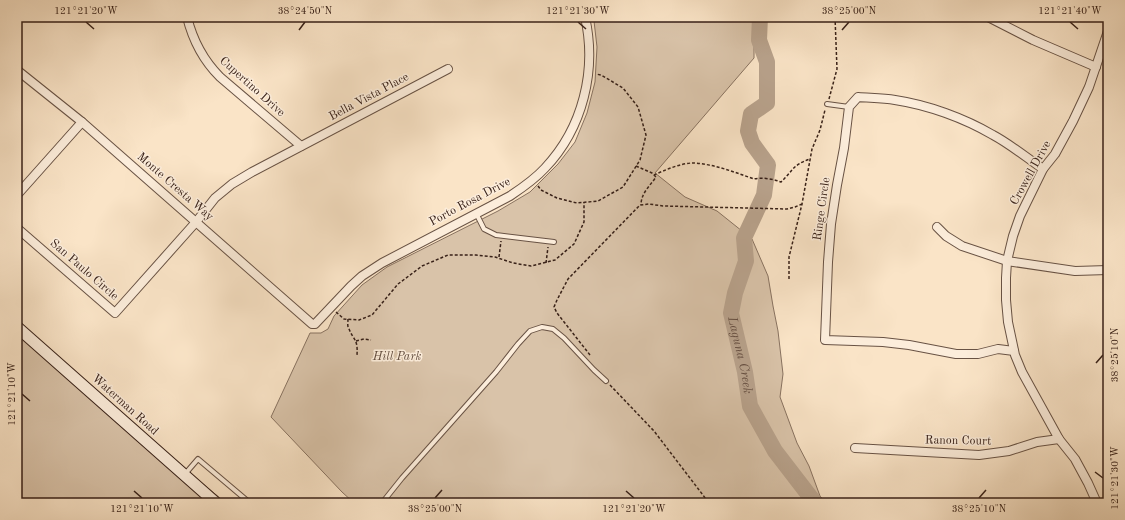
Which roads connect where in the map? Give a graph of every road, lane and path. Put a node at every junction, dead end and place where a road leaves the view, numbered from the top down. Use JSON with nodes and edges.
{"nodes":[{"id":1,"x":187,"y":17,"type":"edge"},
{"id":2,"x":585,"y":17,"type":"edge"},
{"id":3,"x":835,"y":17,"type":"edge"},
{"id":4,"x":988,"y":17,"type":"edge"},
{"id":5,"x":1108,"y":31,"type":"edge"},
{"id":6,"x":1096,"y":67,"type":"junction"},
{"id":7,"x":448,"y":69,"type":"dead end"},
{"id":8,"x":17,"y":70,"type":"edge"},
{"id":9,"x":588,"y":73,"type":"junction"},
{"id":10,"x":827,"y":104,"type":"junction"},
{"id":11,"x":849,"y":107,"type":"junction"},
{"id":12,"x":82,"y":122,"type":"junction"},
{"id":13,"x":301,"y":146,"type":"junction"},
{"id":14,"x":810,"y":160,"type":"junction"},
{"id":15,"x":636,"y":166,"type":"junction"},
{"id":16,"x":1044,"y":169,"type":"junction"},
{"id":17,"x":654,"y":175,"type":"junction"},
{"id":18,"x":533,"y":179,"type":"junction"},
{"id":19,"x":17,"y":195,"type":"edge"},
{"id":20,"x":584,"y":202,"type":"junction"},
{"id":21,"x":802,"y":204,"type":"junction"},
{"id":22,"x":641,"y":205,"type":"junction"},
{"id":23,"x":476,"y":214,"type":"junction"},
{"id":24,"x":196,"y":222,"type":"junction"},
{"id":25,"x":937,"y":227,"type":"dead end"},
{"id":26,"x":17,"y":228,"type":"edge"},
{"id":27,"x":501,"y":235,"type":"junction"},
{"id":28,"x":548,"y":241,"type":"junction"},
{"id":29,"x":554,"y":242,"type":"dead end"},
{"id":30,"x":499,"y":258,"type":"junction"},
{"id":31,"x":1007,"y":261,"type":"junction"},
{"id":32,"x":546,"y":262,"type":"junction"},
{"id":33,"x":1108,"y":270,"type":"edge"},
{"id":34,"x":789,"y":279,"type":"dead end"},
{"id":35,"x":330,"y":307,"type":"junction"},
{"id":36,"x":348,"y":319,"type":"junction"},
{"id":37,"x":315,"y":324,"type":"joint"},
{"id":38,"x":17,"y":326,"type":"edge"},
{"id":39,"x":356,"y":340,"type":"junction"},
{"id":40,"x":371,"y":340,"type":"dead end"},
{"id":41,"x":1014,"y":350,"type":"junction"},
{"id":42,"x":357,"y":355,"type":"dead end"},
{"id":43,"x":592,"y":357,"type":"dead end"},
{"id":44,"x":606,"y":381,"type":"joint"},
{"id":45,"x":1059,"y":439,"type":"junction"},
{"id":46,"x":855,"y":448,"type":"dead end"},
{"id":47,"x":184,"y":476,"type":"junction"},
{"id":48,"x":216,"y":503,"type":"edge"},
{"id":49,"x":250,"y":503,"type":"edge"},
{"id":50,"x":382,"y":503,"type":"edge"},
{"id":51,"x":710,"y":503,"type":"edge"},
{"id":52,"x":1097,"y":503,"type":"edge"}],
"edges":[{"from":1,"to":13,"type":"street","name":"Cupertino Drive"},
{"from":2,"to":9,"type":"street","name":"Porto Rosa Drive"},
{"from":3,"to":10,"type":"path"},
{"from":4,"to":6,"type":"street"},
{"from":5,"to":6,"type":"street","name":"Crowell Drive"},
{"from":6,"to":16,"type":"street","name":"Crowell Drive"},
{"from":7,"to":13,"type":"street","name":"Bella Vista Place"},
{"from":8,"to":12,"type":"street","name":"Monte Cresta Way"},
{"from":9,"to":15,"type":"path"},
{"from":9,"to":18,"type":"street","name":"Porto Rosa Drive"},
{"from":10,"to":11,"type":"lane"},
{"from":10,"to":14,"type":"path"},
{"from":11,"to":16,"type":"street"},
{"from":11,"to":41,"type":"street","name":"Ringe Circle"},
{"from":12,"to":19,"type":"street"},
{"from":12,"to":24,"type":"street","name":"Monte Cresta Way"},
{"from":13,"to":24,"type":"street","name":"Bella Vista Place"},
{"from":14,"to":17,"type":"path"},
{"from":14,"to":21,"type":"path"},
{"from":15,"to":17,"type":"path"},
{"from":15,"to":20,"type":"path"},
{"from":16,"to":31,"type":"street","name":"Crowell Drive"},
{"from":17,"to":22,"type":"path"},
{"from":18,"to":20,"type":"path"},
{"from":18,"to":23,"type":"street","name":"Porto Rosa Drive"},
{"from":20,"to":32,"type":"path"},
{"from":21,"to":22,"type":"path"},
{"from":21,"to":34,"type":"path"},
{"from":22,"to":43,"type":"path"},
{"from":23,"to":27,"type":"lane"},
{"from":23,"to":35,"type":"street","name":"Porto Rosa Drive"},
{"from":24,"to":26,"type":"street","name":"San Paulo Circle"},
{"from":24,"to":37,"type":"street","name":"Monte Cresta Way"},
{"from":25,"to":31,"type":"street"},
{"from":27,"to":28,"type":"lane"},
{"from":27,"to":30,"type":"path"},
{"from":28,"to":29,"type":"lane"},
{"from":28,"to":32,"type":"path"},
{"from":30,"to":32,"type":"path"},
{"from":30,"to":36,"type":"path"},
{"from":31,"to":33,"type":"street"},
{"from":31,"to":41,"type":"street","name":"Crowell Drive"},
{"from":35,"to":36,"type":"path"},
{"from":35,"to":37,"type":"street","name":"Porto Rosa Drive"},
{"from":36,"to":39,"type":"path"},
{"from":38,"to":47,"type":"main road","name":"Waterman Road"},
{"from":39,"to":40,"type":"path"},
{"from":39,"to":42,"type":"path"},
{"from":41,"to":45,"type":"street","name":"Crowell Drive"},
{"from":44,"to":50,"type":"lane"},
{"from":44,"to":51,"type":"path"},
{"from":45,"to":46,"type":"street","name":"Ranon Court"},
{"from":45,"to":52,"type":"street","name":"Crowell Drive"},
{"from":47,"to":48,"type":"main road","name":"Waterman Road"},
{"from":47,"to":49,"type":"lane"}]}
